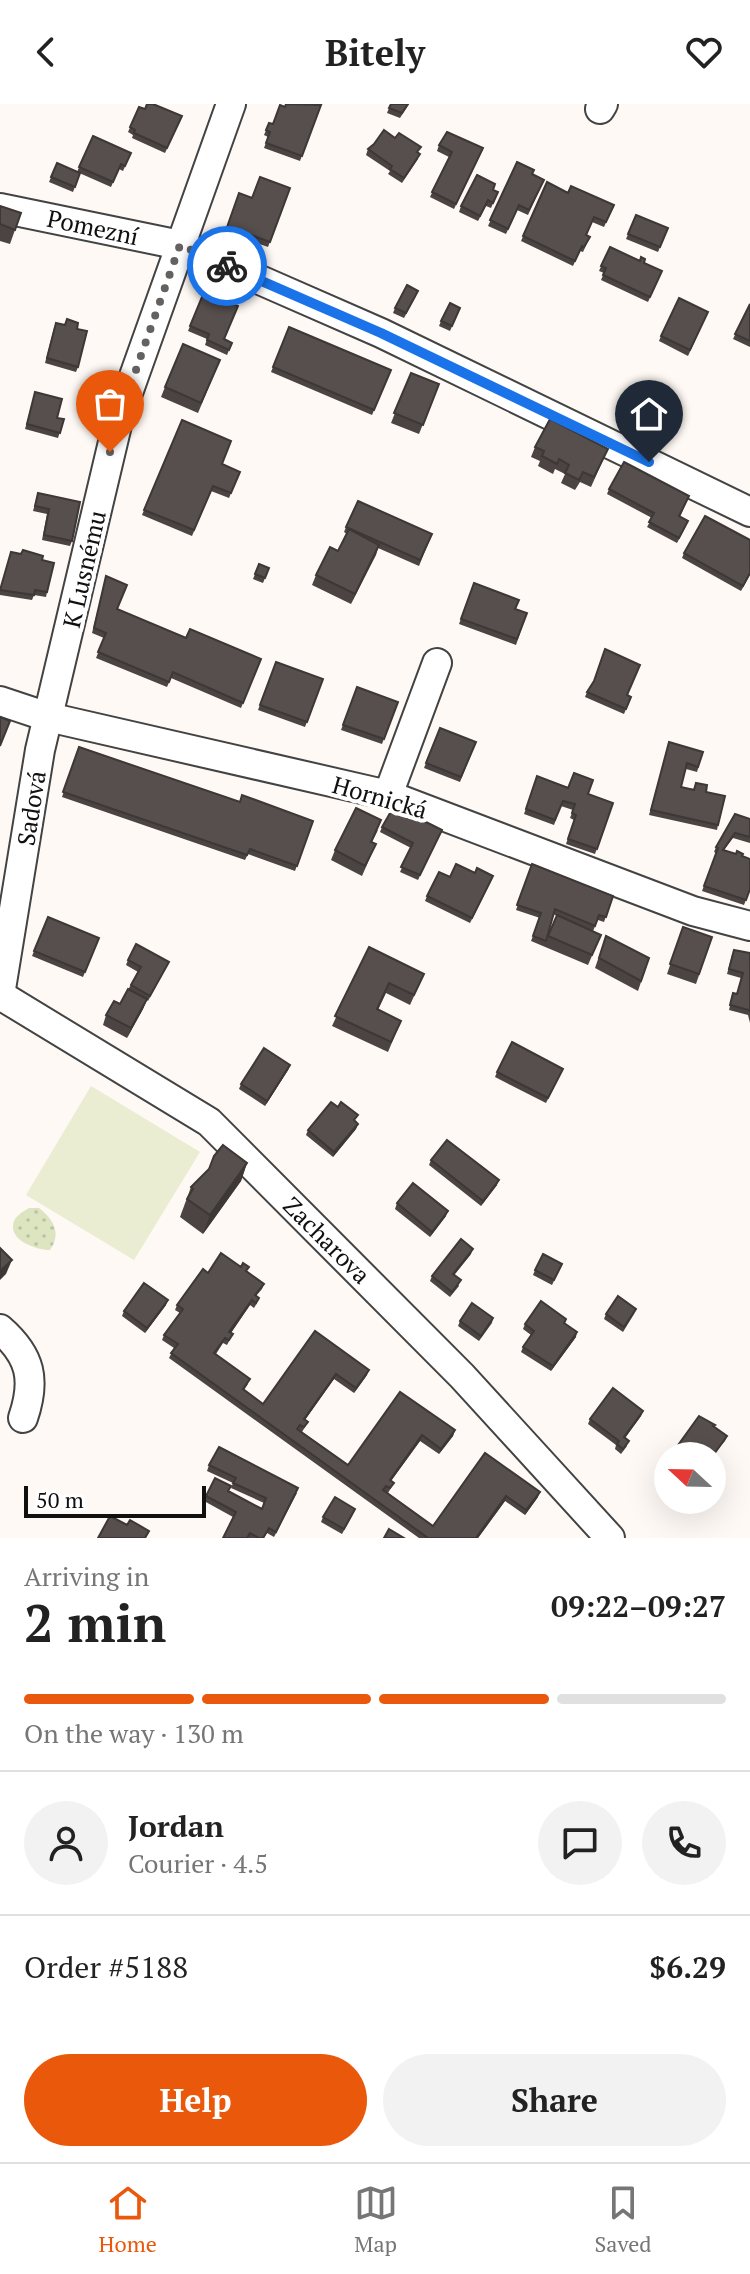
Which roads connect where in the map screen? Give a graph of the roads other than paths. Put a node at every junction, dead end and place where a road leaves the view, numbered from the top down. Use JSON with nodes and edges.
{"nodes":[{"id":1,"x":231,"y":104,"type":"edge"},
{"id":2,"x":0,"y":208,"type":"edge"},
{"id":3,"x":180,"y":245,"type":"junction"},
{"id":4,"x":750,"y":512,"type":"edge"},
{"id":5,"x":437,"y":663,"type":"dead end"},
{"id":6,"x":0,"y":701,"type":"edge"},
{"id":7,"x":48,"y":717,"type":"junction"},
{"id":8,"x":388,"y":795,"type":"junction"},
{"id":9,"x":750,"y":926,"type":"edge"},
{"id":10,"x":0,"y":995,"type":"edge"},
{"id":11,"x":0,"y":1329,"type":"edge"},
{"id":12,"x":23,"y":1418,"type":"dead end"},
{"id":13,"x":610,"y":1538,"type":"edge"}],
"edges":[{"from":1,"to":3,"type":"street","name":"K Lusnému"},
{"from":2,"to":3,"type":"street","name":"Pomezní"},
{"from":3,"to":4,"type":"street","name":"Pomezní"},
{"from":3,"to":7,"type":"street","name":"K Lusnému"},
{"from":5,"to":8,"type":"street"},
{"from":6,"to":7,"type":"street","name":"Hornická"},
{"from":7,"to":8,"type":"street","name":"Hornická"},
{"from":7,"to":10,"type":"street","name":"Sadová"},
{"from":8,"to":9,"type":"street","name":"Hornická"},
{"from":10,"to":13,"type":"street","name":"Zacharova"},
{"from":11,"to":12,"type":"street"}]}
